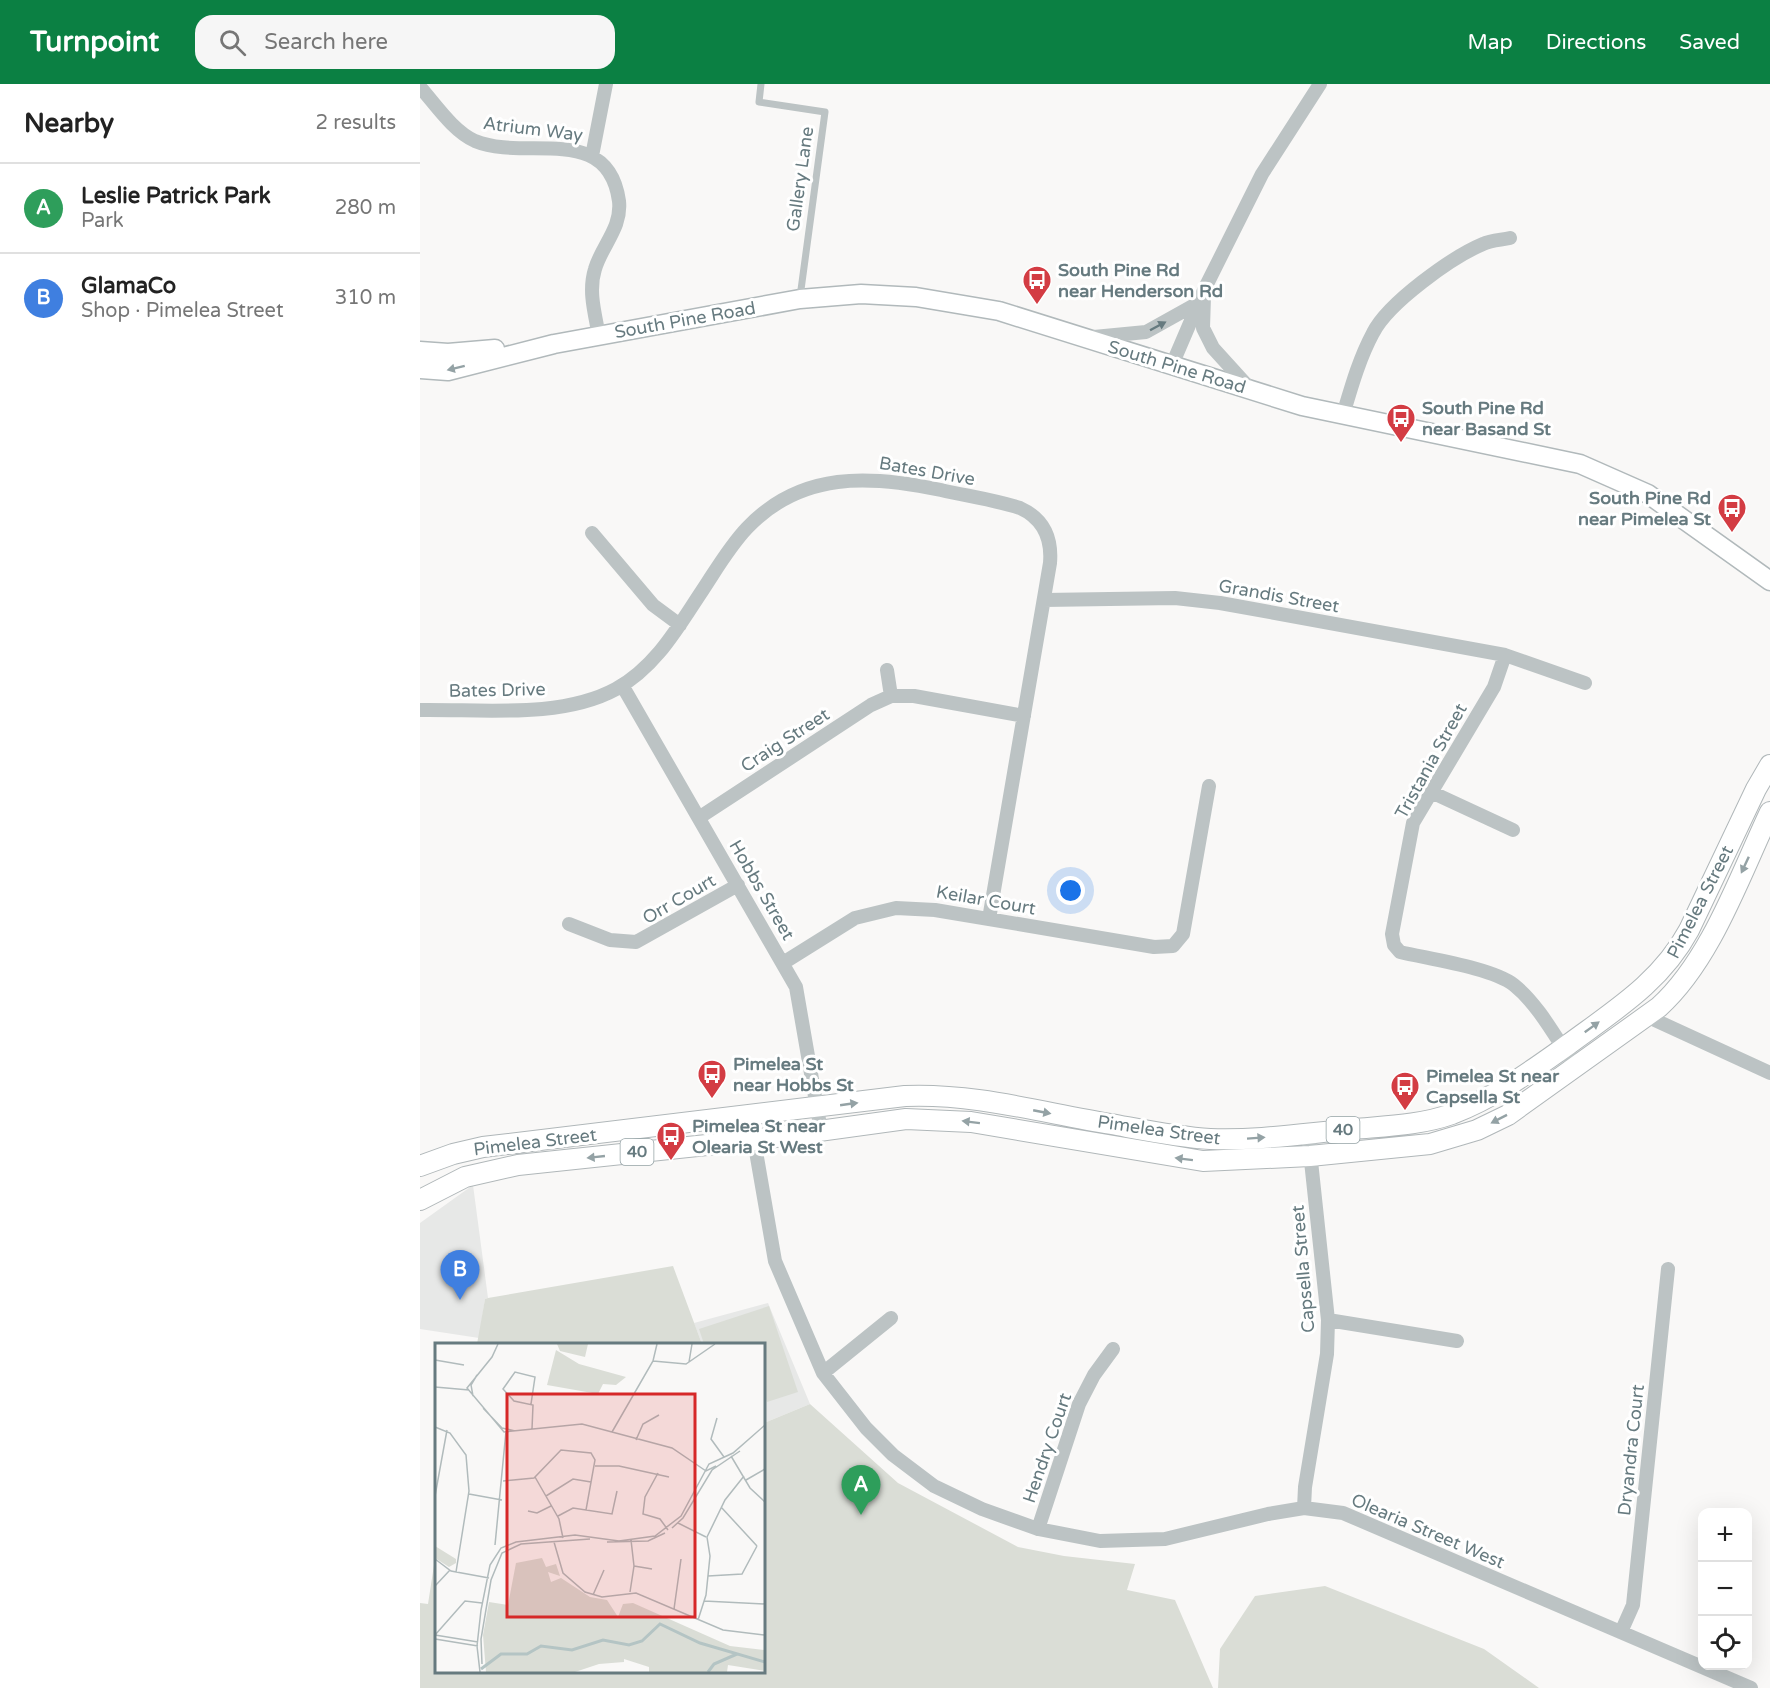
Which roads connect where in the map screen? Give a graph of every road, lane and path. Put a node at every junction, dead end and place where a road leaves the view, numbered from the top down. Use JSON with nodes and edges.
{"nodes":[{"id":1,"x":606,"y":84,"type":"edge"},
{"id":2,"x":761,"y":84,"type":"edge"},
{"id":3,"x":1320,"y":84,"type":"edge"},
{"id":4,"x":420,"y":87,"type":"edge"},
{"id":5,"x":592,"y":156,"type":"junction"},
{"id":6,"x":1510,"y":238,"type":"dead end"},
{"id":7,"x":1205,"y":288,"type":"junction"},
{"id":8,"x":800,"y":299,"type":"junction"},
{"id":9,"x":1198,"y":303,"type":"junction"},
{"id":10,"x":599,"y":336,"type":"junction"},
{"id":11,"x":1080,"y":338,"type":"junction"},
{"id":12,"x":554,"y":344,"type":"junction"},
{"id":13,"x":420,"y":351,"type":"edge"},
{"id":14,"x":1172,"y":365,"type":"junction"},
{"id":15,"x":420,"y":369,"type":"edge"},
{"id":16,"x":1252,"y":390,"type":"junction"},
{"id":17,"x":1343,"y":416,"type":"junction"},
{"id":18,"x":592,"y":532,"type":"dead end"},
{"id":19,"x":1770,"y":580,"type":"edge"},
{"id":20,"x":1044,"y":600,"type":"junction"},
{"id":21,"x":680,"y":625,"type":"junction"},
{"id":22,"x":1505,"y":655,"type":"junction"},
{"id":23,"x":887,"y":670,"type":"dead end"},
{"id":24,"x":1585,"y":683,"type":"dead end"},
{"id":25,"x":622,"y":685,"type":"junction"},
{"id":26,"x":891,"y":696,"type":"junction"},
{"id":27,"x":420,"y":710,"type":"edge"},
{"id":28,"x":1024,"y":716,"type":"junction"},
{"id":29,"x":1770,"y":765,"type":"edge"},
{"id":30,"x":1209,"y":786,"type":"dead end"},
{"id":31,"x":1431,"y":792,"type":"junction"},
{"id":32,"x":1770,"y":812,"type":"edge"},
{"id":33,"x":700,"y":817,"type":"junction"},
{"id":34,"x":1513,"y":830,"type":"dead end"},
{"id":35,"x":738,"y":885,"type":"junction"},
{"id":36,"x":989,"y":919,"type":"junction"},
{"id":37,"x":569,"y":924,"type":"dead end"},
{"id":38,"x":783,"y":963,"type":"junction"},
{"id":39,"x":1646,"y":1016,"type":"junction"},
{"id":40,"x":1563,"y":1048,"type":"junction"},
{"id":41,"x":1575,"y":1066,"type":"junction"},
{"id":42,"x":1770,"y":1073,"type":"edge"},
{"id":43,"x":817,"y":1108,"type":"junction"},
{"id":44,"x":750,"y":1117,"type":"junction"},
{"id":45,"x":821,"y":1131,"type":"junction"},
{"id":46,"x":1308,"y":1133,"type":"junction"},
{"id":47,"x":754,"y":1140,"type":"junction"},
{"id":48,"x":1311,"y":1156,"type":"junction"},
{"id":49,"x":421,"y":1166,"type":"edge"},
{"id":50,"x":420,"y":1200,"type":"edge"},
{"id":51,"x":1668,"y":1269,"type":"dead end"},
{"id":52,"x":891,"y":1318,"type":"dead end"},
{"id":53,"x":1328,"y":1320,"type":"junction"},
{"id":54,"x":1457,"y":1341,"type":"dead end"},
{"id":55,"x":1113,"y":1349,"type":"dead end"},
{"id":56,"x":823,"y":1373,"type":"junction"},
{"id":57,"x":1304,"y":1508,"type":"junction"},
{"id":58,"x":1038,"y":1529,"type":"junction"},
{"id":59,"x":1621,"y":1632,"type":"junction"},
{"id":60,"x":1751,"y":1688,"type":"edge"}],
"edges":[{"from":1,"to":5,"type":"street","name":"Atrium Way"},
{"from":2,"to":8,"type":"lane","name":"Gallery Lane"},
{"from":3,"to":7,"type":"street"},
{"from":4,"to":5,"type":"street","name":"Atrium Way"},
{"from":5,"to":10,"type":"street","name":"Atrium Way"},
{"from":6,"to":17,"type":"street"},
{"from":7,"to":9,"type":"street"},
{"from":7,"to":16,"type":"street"},
{"from":8,"to":10,"type":"street","name":"South Pine Road"},
{"from":8,"to":11,"type":"street","name":"South Pine Road"},
{"from":11,"to":9,"type":"street","one_way":true},
{"from":9,"to":14,"type":"street"},
{"from":10,"to":12,"type":"street","name":"South Pine Road"},
{"from":11,"to":14,"type":"street","name":"South Pine Road"},
{"from":12,"to":13,"type":"street","name":"South Pine Road"},
{"from":12,"to":15,"type":"street","name":"South Pine Road","one_way":true},
{"from":14,"to":16,"type":"street","name":"South Pine Road"},
{"from":16,"to":17,"type":"street","name":"South Pine Road"},
{"from":17,"to":19,"type":"street","name":"South Pine Road"},
{"from":18,"to":21,"type":"street"},
{"from":20,"to":21,"type":"street","name":"Bates Drive"},
{"from":20,"to":22,"type":"street","name":"Grandis Street"},
{"from":20,"to":28,"type":"street","name":"Bates Drive"},
{"from":21,"to":25,"type":"street","name":"Bates Drive"},
{"from":22,"to":24,"type":"street","name":"Grandis Street"},
{"from":22,"to":31,"type":"street","name":"Tristania Street"},
{"from":23,"to":26,"type":"street"},
{"from":25,"to":27,"type":"street","name":"Bates Drive"},
{"from":25,"to":33,"type":"street","name":"Hobbs Street"},
{"from":26,"to":28,"type":"street","name":"Craig Street"},
{"from":26,"to":33,"type":"street","name":"Craig Street"},
{"from":28,"to":36,"type":"street","name":"Bates Drive"},
{"from":40,"to":29,"type":"main road","name":"Pimelea Street","number":"40","one_way":true},
{"from":30,"to":36,"type":"street","name":"Keilar Court"},
{"from":31,"to":34,"type":"street"},
{"from":31,"to":40,"type":"street","name":"Tristania Street"},
{"from":32,"to":39,"type":"main road","name":"Pimelea Street","number":"40","one_way":true},
{"from":33,"to":35,"type":"street","name":"Hobbs Street"},
{"from":35,"to":37,"type":"street","name":"Orr Court"},
{"from":35,"to":38,"type":"street","name":"Hobbs Street"},
{"from":36,"to":38,"type":"street","name":"Keilar Court"},
{"from":38,"to":43,"type":"street","name":"Hobbs Street"},
{"from":39,"to":41,"type":"main road","name":"Pimelea Street","number":"40"},
{"from":39,"to":42,"type":"street"},
{"from":40,"to":41,"type":"street","name":"Tristania Street"},
{"from":40,"to":46,"type":"main road","name":"Pimelea Street","number":"40"},
{"from":41,"to":48,"type":"main road","name":"Pimelea Street","number":"40","one_way":true},
{"from":43,"to":44,"type":"main road","name":"Pimelea Street","number":"40"},
{"from":43,"to":45,"type":"street","name":"Hobbs Street"},
{"from":43,"to":46,"type":"main road","name":"Pimelea Street","number":"40","one_way":true},
{"from":44,"to":47,"type":"street","name":"Olearia Street West"},
{"from":44,"to":49,"type":"main road","name":"Pimelea Street","number":"40"},
{"from":45,"to":47,"type":"main road","name":"Pimelea Street","number":"40"},
{"from":48,"to":45,"type":"main road","name":"Pimelea Street","number":"40","one_way":true},
{"from":46,"to":48,"type":"street","name":"Capsella Street"},
{"from":47,"to":50,"type":"main road","name":"Pimelea Street","number":"40","one_way":true},
{"from":47,"to":56,"type":"street","name":"Olearia Street West"},
{"from":48,"to":53,"type":"street","name":"Capsella Street"},
{"from":51,"to":59,"type":"street","name":"Dryandra Court"},
{"from":52,"to":56,"type":"street"},
{"from":53,"to":54,"type":"street"},
{"from":53,"to":57,"type":"street","name":"Capsella Street"},
{"from":55,"to":58,"type":"street","name":"Hendry Court"},
{"from":56,"to":58,"type":"street","name":"Olearia Street West"},
{"from":57,"to":58,"type":"street","name":"Olearia Street West"},
{"from":57,"to":59,"type":"street","name":"Olearia Street West"},
{"from":59,"to":60,"type":"street","name":"Olearia Street West"}]}
